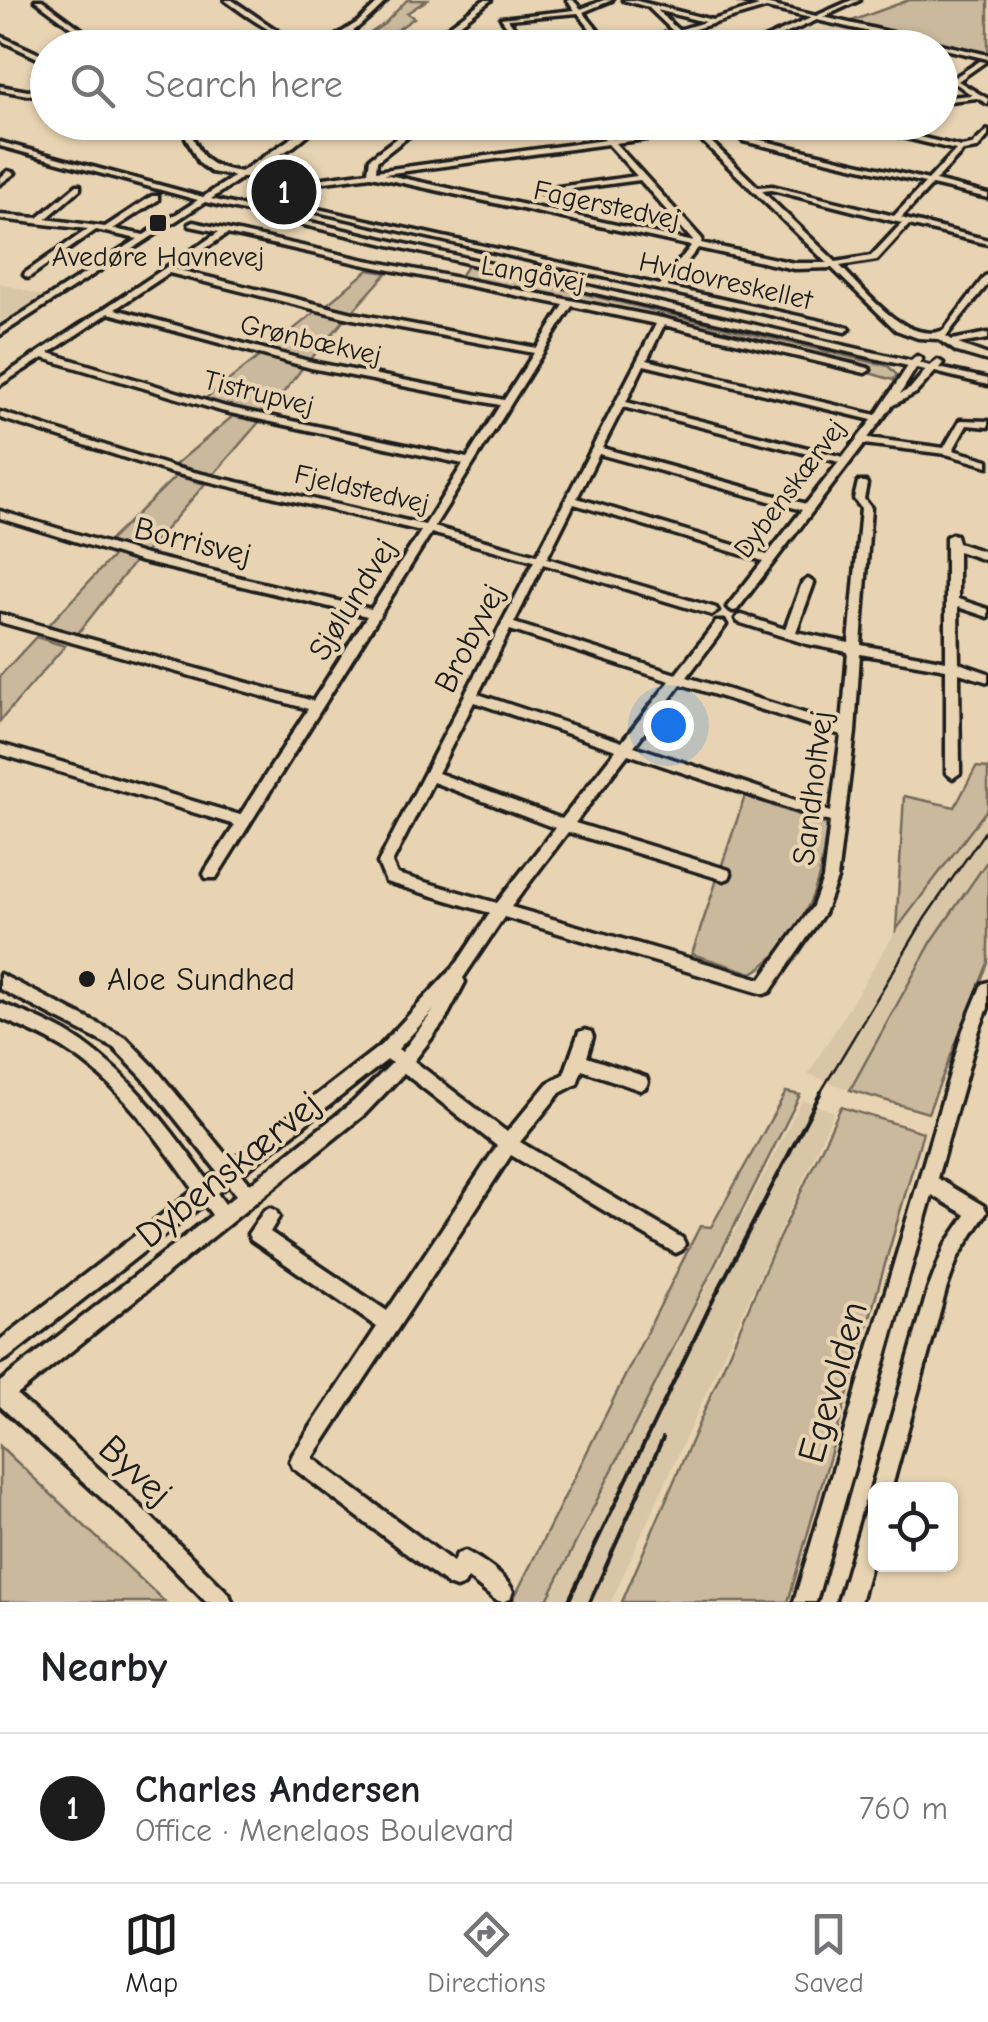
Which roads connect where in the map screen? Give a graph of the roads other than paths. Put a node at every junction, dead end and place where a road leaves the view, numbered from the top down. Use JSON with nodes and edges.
{"nodes":[{"id":1,"x":38,"y":0,"type":"edge"},
{"id":2,"x":228,"y":0,"type":"edge"},
{"id":3,"x":384,"y":0,"type":"edge"},
{"id":4,"x":488,"y":0,"type":"edge"},
{"id":5,"x":570,"y":0,"type":"edge"},
{"id":6,"x":609,"y":0,"type":"edge"},
{"id":7,"x":626,"y":0,"type":"edge"},
{"id":8,"x":740,"y":0,"type":"edge"},
{"id":9,"x":858,"y":0,"type":"edge"},
{"id":10,"x":651,"y":6,"type":"junction"},
{"id":11,"x":766,"y":6,"type":"junction"},
{"id":12,"x":581,"y":11,"type":"junction"},
{"id":13,"x":813,"y":17,"type":"junction"},
{"id":14,"x":713,"y":22,"type":"junction"},
{"id":15,"x":79,"y":30,"type":"edge"},
{"id":16,"x":272,"y":30,"type":"edge"},
{"id":17,"x":350,"y":30,"type":"edge"},
{"id":18,"x":447,"y":30,"type":"edge"},
{"id":19,"x":513,"y":30,"type":"edge"},
{"id":20,"x":595,"y":30,"type":"edge"},
{"id":21,"x":673,"y":30,"type":"edge"},
{"id":22,"x":686,"y":30,"type":"edge"},
{"id":23,"x":785,"y":30,"type":"edge"},
{"id":24,"x":871,"y":30,"type":"edge"},
{"id":25,"x":0,"y":38,"type":"edge"},
{"id":26,"x":958,"y":52,"type":"edge"},
{"id":27,"x":30,"y":53,"type":"edge"},
{"id":28,"x":985,"y":59,"type":"edge"},
{"id":29,"x":958,"y":78,"type":"edge"},
{"id":30,"x":958,"y":84,"type":"edge"},
{"id":31,"x":0,"y":88,"type":"edge"},
{"id":32,"x":30,"y":92,"type":"edge"},
{"id":33,"x":988,"y":95,"type":"edge"},
{"id":34,"x":978,"y":96,"type":"junction"},
{"id":35,"x":958,"y":98,"type":"edge"},
{"id":36,"x":988,"y":102,"type":"edge"},
{"id":37,"x":988,"y":132,"type":"edge"},
{"id":38,"x":192,"y":140,"type":"edge"},
{"id":39,"x":295,"y":140,"type":"edge"},
{"id":40,"x":399,"y":140,"type":"edge"},
{"id":41,"x":623,"y":140,"type":"edge"},
{"id":42,"x":705,"y":140,"type":"edge"},
{"id":43,"x":746,"y":140,"type":"edge"},
{"id":44,"x":924,"y":140,"type":"edge"},
{"id":45,"x":0,"y":141,"type":"edge"},
{"id":46,"x":609,"y":142,"type":"junction"},
{"id":47,"x":974,"y":147,"type":"junction"},
{"id":48,"x":960,"y":148,"type":"junction"},
{"id":49,"x":988,"y":150,"type":"edge"},
{"id":50,"x":12,"y":172,"type":"dead end"},
{"id":51,"x":372,"y":174,"type":"junction"},
{"id":52,"x":244,"y":176,"type":"junction"},
{"id":53,"x":642,"y":178,"type":"junction"},
{"id":54,"x":0,"y":182,"type":"edge"},
{"id":55,"x":930,"y":182,"type":"junction"},
{"id":56,"x":77,"y":187,"type":"dead end"},
{"id":57,"x":756,"y":189,"type":"junction"},
{"id":58,"x":544,"y":192,"type":"dead end"},
{"id":59,"x":988,"y":196,"type":"edge"},
{"id":60,"x":212,"y":197,"type":"junction"},
{"id":61,"x":154,"y":198,"type":"dead end"},
{"id":62,"x":304,"y":208,"type":"dead end"},
{"id":63,"x":3,"y":220,"type":"edge"},
{"id":64,"x":41,"y":220,"type":"junction"},
{"id":65,"x":902,"y":220,"type":"junction"},
{"id":66,"x":193,"y":224,"type":"dead end"},
{"id":67,"x":96,"y":227,"type":"junction"},
{"id":68,"x":108,"y":229,"type":"junction"},
{"id":69,"x":225,"y":232,"type":"junction"},
{"id":70,"x":147,"y":238,"type":"junction"},
{"id":71,"x":988,"y":242,"type":"edge"},
{"id":72,"x":697,"y":246,"type":"junction"},
{"id":73,"x":833,"y":265,"type":"junction"},
{"id":74,"x":168,"y":270,"type":"junction"},
{"id":75,"x":28,"y":275,"type":"dead end"},
{"id":76,"x":988,"y":278,"type":"edge"},
{"id":77,"x":662,"y":288,"type":"junction"},
{"id":78,"x":570,"y":302,"type":"junction"},
{"id":79,"x":108,"y":310,"type":"junction"},
{"id":80,"x":662,"y":320,"type":"junction"},
{"id":81,"x":845,"y":329,"type":"dead end"},
{"id":82,"x":0,"y":332,"type":"edge"},
{"id":83,"x":940,"y":336,"type":"junction"},
{"id":84,"x":988,"y":336,"type":"edge"},
{"id":85,"x":950,"y":343,"type":"junction"},
{"id":86,"x":540,"y":350,"type":"junction"},
{"id":87,"x":42,"y":354,"type":"junction"},
{"id":88,"x":988,"y":358,"type":"edge"},
{"id":89,"x":917,"y":360,"type":"junction"},
{"id":90,"x":641,"y":361,"type":"junction"},
{"id":91,"x":937,"y":365,"type":"junction"},
{"id":92,"x":865,"y":370,"type":"dead end"},
{"id":93,"x":988,"y":373,"type":"edge"},
{"id":94,"x":0,"y":382,"type":"edge"},
{"id":95,"x":988,"y":382,"type":"edge"},
{"id":96,"x":506,"y":403,"type":"junction"},
{"id":97,"x":620,"y":403,"type":"junction"},
{"id":98,"x":890,"y":403,"type":"junction"},
{"id":99,"x":0,"y":415,"type":"edge"},
{"id":100,"x":876,"y":418,"type":"junction"},
{"id":101,"x":988,"y":424,"type":"edge"},
{"id":102,"x":860,"y":440,"type":"junction"},
{"id":103,"x":596,"y":450,"type":"junction"},
{"id":104,"x":947,"y":452,"type":"junction"},
{"id":105,"x":844,"y":460,"type":"junction"},
{"id":106,"x":469,"y":462,"type":"junction"},
{"id":107,"x":988,"y":464,"type":"edge"},
{"id":108,"x":862,"y":484,"type":"dead end"},
{"id":109,"x":570,"y":499,"type":"junction"},
{"id":110,"x":808,"y":508,"type":"junction"},
{"id":111,"x":0,"y":514,"type":"edge"},
{"id":112,"x":428,"y":529,"type":"junction"},
{"id":113,"x":952,"y":541,"type":"joint"},
{"id":114,"x":988,"y":557,"type":"edge"},
{"id":115,"x":769,"y":559,"type":"junction"},
{"id":116,"x":540,"y":560,"type":"junction"},
{"id":117,"x":808,"y":584,"type":"dead end"},
{"id":118,"x":952,"y":601,"type":"junction"},
{"id":119,"x":732,"y":607,"type":"junction"},
{"id":120,"x":988,"y":613,"type":"edge"},
{"id":121,"x":374,"y":614,"type":"junction"},
{"id":122,"x":0,"y":618,"type":"edge"},
{"id":123,"x":716,"y":618,"type":"junction"},
{"id":124,"x":742,"y":620,"type":"junction"},
{"id":125,"x":506,"y":625,"type":"junction"},
{"id":126,"x":789,"y":634,"type":"junction"},
{"id":127,"x":854,"y":650,"type":"junction"},
{"id":128,"x":953,"y":666,"type":"junction"},
{"id":129,"x":988,"y":678,"type":"edge"},
{"id":130,"x":677,"y":680,"type":"junction"},
{"id":131,"x":470,"y":696,"type":"junction"},
{"id":132,"x":316,"y":707,"type":"junction"},
{"id":133,"x":848,"y":732,"type":"junction"},
{"id":134,"x":0,"y":749,"type":"edge"},
{"id":135,"x":624,"y":749,"type":"junction"},
{"id":136,"x":953,"y":772,"type":"dead end"},
{"id":137,"x":430,"y":774,"type":"junction"},
{"id":138,"x":837,"y":819,"type":"junction"},
{"id":139,"x":244,"y":822,"type":"junction"},
{"id":140,"x":565,"y":826,"type":"junction"},
{"id":141,"x":211,"y":874,"type":"dead end"},
{"id":142,"x":724,"y":874,"type":"dead end"},
{"id":143,"x":500,"y":910,"type":"junction"},
{"id":144,"x":463,"y":967,"type":"junction"},
{"id":145,"x":0,"y":981,"type":"edge"},
{"id":146,"x":988,"y":989,"type":"edge"},
{"id":147,"x":0,"y":1010,"type":"edge"},
{"id":148,"x":585,"y":1038,"type":"dead end"},
{"id":149,"x":388,"y":1050,"type":"junction"},
{"id":150,"x":405,"y":1062,"type":"junction"},
{"id":151,"x":576,"y":1062,"type":"junction"},
{"id":152,"x":640,"y":1082,"type":"dead end"},
{"id":153,"x":508,"y":1144,"type":"junction"},
{"id":154,"x":231,"y":1174,"type":"junction"},
{"id":155,"x":926,"y":1182,"type":"junction"},
{"id":156,"x":206,"y":1193,"type":"junction"},
{"id":157,"x":249,"y":1197,"type":"junction"},
{"id":158,"x":270,"y":1216,"type":"dead end"},
{"id":159,"x":224,"y":1217,"type":"junction"},
{"id":160,"x":676,"y":1244,"type":"dead end"},
{"id":161,"x":390,"y":1324,"type":"junction"},
{"id":162,"x":0,"y":1352,"type":"edge"},
{"id":163,"x":1,"y":1394,"type":"edge"},
{"id":164,"x":882,"y":1482,"type":"edge"},
{"id":165,"x":868,"y":1535,"type":"edge"},
{"id":166,"x":502,"y":1591,"type":"dead end"},
{"id":167,"x":221,"y":1602,"type":"edge"},
{"id":168,"x":805,"y":1602,"type":"edge"},
{"id":169,"x":849,"y":1602,"type":"edge"}],
"edges":[{"from":1,"to":15,"type":"street"},
{"from":2,"to":16,"type":"street"},
{"from":3,"to":17,"type":"street"},
{"from":4,"to":18,"type":"street"},
{"from":5,"to":12,"type":"street"},
{"from":6,"to":12,"type":"street"},
{"from":7,"to":10,"type":"street"},
{"from":8,"to":11,"type":"street"},
{"from":9,"to":13,"type":"street"},
{"from":10,"to":14,"type":"street"},
{"from":10,"to":21,"type":"street"},
{"from":11,"to":13,"type":"street"},
{"from":11,"to":14,"type":"street"},
{"from":12,"to":19,"type":"street"},
{"from":12,"to":20,"type":"street"},
{"from":13,"to":23,"type":"street"},
{"from":13,"to":24,"type":"street"},
{"from":14,"to":22,"type":"street"},
{"from":25,"to":27,"type":"street"},
{"from":26,"to":28,"type":"street"},
{"from":28,"to":29,"type":"street"},
{"from":30,"to":34,"type":"street"},
{"from":31,"to":32,"type":"street"},
{"from":33,"to":34,"type":"street"},
{"from":34,"to":35,"type":"street"},
{"from":34,"to":36,"type":"street"},
{"from":37,"to":47,"type":"street"},
{"from":38,"to":52,"type":"street"},
{"from":39,"to":52,"type":"street"},
{"from":40,"to":51,"type":"street"},
{"from":41,"to":46,"type":"street"},
{"from":42,"to":57,"type":"street"},
{"from":43,"to":55,"type":"street"},
{"from":44,"to":48,"type":"street"},
{"from":45,"to":60,"type":"street"},
{"from":46,"to":51,"type":"street"},
{"from":46,"to":53,"type":"street"},
{"from":47,"to":48,"type":"street"},
{"from":47,"to":49,"type":"street"},
{"from":48,"to":55,"type":"street","name":"Fagerstedvej"},
{"from":50,"to":54,"type":"street"},
{"from":51,"to":52,"type":"street"},
{"from":51,"to":72,"type":"street","name":"Fagerstedvej"},
{"from":52,"to":60,"type":"street"},
{"from":53,"to":58,"type":"street"},
{"from":53,"to":72,"type":"street"},
{"from":55,"to":59,"type":"street"},
{"from":55,"to":65,"type":"street","name":"Fagerstedvej"},
{"from":56,"to":64,"type":"street"},
{"from":57,"to":65,"type":"street"},
{"from":57,"to":73,"type":"street"},
{"from":60,"to":70,"type":"street"},
{"from":60,"to":89,"type":"street"},
{"from":61,"to":68,"type":"street"},
{"from":62,"to":77,"type":"street","name":"Hvidovreskellet"},
{"from":63,"to":64,"type":"street"},
{"from":64,"to":67,"type":"street"},
{"from":65,"to":71,"type":"street"},
{"from":65,"to":73,"type":"street","name":"Fagerstedvej"},
{"from":66,"to":69,"type":"street","name":"Langåvej"},
{"from":67,"to":68,"type":"street"},
{"from":67,"to":75,"type":"street"},
{"from":68,"to":70,"type":"street"},
{"from":69,"to":74,"type":"street"},
{"from":69,"to":78,"type":"street","name":"Langåvej"},
{"from":70,"to":82,"type":"street"},
{"from":72,"to":73,"type":"street","name":"Fagerstedvej"},
{"from":72,"to":77,"type":"street"},
{"from":73,"to":83,"type":"street"},
{"from":74,"to":79,"type":"street"},
{"from":74,"to":86,"type":"street"},
{"from":76,"to":83,"type":"street"},
{"from":77,"to":81,"type":"street","name":"Hvidovreskellet"},
{"from":78,"to":80,"type":"street","name":"Langåvej"},
{"from":78,"to":86,"type":"street","name":"Sjølundvej"},
{"from":79,"to":87,"type":"street"},
{"from":79,"to":96,"type":"street","name":"Grønbækvej"},
{"from":80,"to":90,"type":"street","name":"Brobyvej"},
{"from":80,"to":92,"type":"street","name":"Langåvej"},
{"from":83,"to":85,"type":"street"},
{"from":84,"to":85,"type":"street"},
{"from":85,"to":88,"type":"street"},
{"from":86,"to":96,"type":"street","name":"Sjølundvej"},
{"from":87,"to":94,"type":"street"},
{"from":87,"to":106,"type":"street","name":"Tistrupvej"},
{"from":89,"to":91,"type":"street"},
{"from":89,"to":98,"type":"street","name":"Dybenskærvej"},
{"from":90,"to":97,"type":"street","name":"Brobyvej"},
{"from":90,"to":100,"type":"street"},
{"from":91,"to":93,"type":"street"},
{"from":91,"to":95,"type":"street"},
{"from":91,"to":98,"type":"street","name":"Dybenskærvej"},
{"from":96,"to":106,"type":"street","name":"Sjølundvej"},
{"from":97,"to":103,"type":"street","name":"Brobyvej"},
{"from":97,"to":105,"type":"street"},
{"from":98,"to":100,"type":"street","name":"Dybenskærvej"},
{"from":99,"to":112,"type":"street","name":"Fjeldstedvej"},
{"from":100,"to":102,"type":"street","name":"Dybenskærvej"},
{"from":101,"to":104,"type":"street"},
{"from":102,"to":104,"type":"street"},
{"from":102,"to":105,"type":"street","name":"Dybenskærvej"},
{"from":103,"to":109,"type":"street","name":"Brobyvej"},
{"from":103,"to":110,"type":"street"},
{"from":104,"to":107,"type":"street"},
{"from":105,"to":110,"type":"street","name":"Dybenskærvej"},
{"from":106,"to":112,"type":"street","name":"Sjølundvej"},
{"from":108,"to":127,"type":"street","name":"Sandholtvej"},
{"from":109,"to":115,"type":"street"},
{"from":109,"to":116,"type":"street","name":"Brobyvej"},
{"from":110,"to":115,"type":"street","name":"Dybenskærvej"},
{"from":111,"to":121,"type":"street","name":"Borrisvej"},
{"from":112,"to":116,"type":"street","name":"Fjeldstedvej"},
{"from":112,"to":121,"type":"street","name":"Sjølundvej"},
{"from":113,"to":114,"type":"street"},
{"from":113,"to":118,"type":"street"},
{"from":115,"to":119,"type":"street","name":"Dybenskærvej"},
{"from":116,"to":123,"type":"street","name":"Fjeldstedvej"},
{"from":116,"to":125,"type":"street","name":"Brobyvej"},
{"from":117,"to":126,"type":"street"},
{"from":118,"to":120,"type":"street"},
{"from":118,"to":128,"type":"street"},
{"from":119,"to":123,"type":"street"},
{"from":119,"to":124,"type":"street"},
{"from":121,"to":132,"type":"street","name":"Sjølundvej"},
{"from":122,"to":132,"type":"street"},
{"from":123,"to":124,"type":"street"},
{"from":123,"to":130,"type":"street","name":"Dybenskærvej"},
{"from":124,"to":126,"type":"street"},
{"from":125,"to":130,"type":"street"},
{"from":125,"to":131,"type":"street","name":"Brobyvej"},
{"from":126,"to":127,"type":"street"},
{"from":127,"to":128,"type":"street"},
{"from":127,"to":133,"type":"street","name":"Sandholtvej"},
{"from":128,"to":129,"type":"street"},
{"from":128,"to":136,"type":"street"},
{"from":130,"to":133,"type":"street"},
{"from":130,"to":135,"type":"street","name":"Dybenskærvej"},
{"from":131,"to":135,"type":"street"},
{"from":131,"to":137,"type":"street","name":"Brobyvej"},
{"from":132,"to":139,"type":"street","name":"Sjølundvej"},
{"from":133,"to":138,"type":"street","name":"Sandholtvej"},
{"from":134,"to":139,"type":"street"},
{"from":135,"to":138,"type":"street"},
{"from":135,"to":140,"type":"street","name":"Dybenskærvej"},
{"from":137,"to":140,"type":"street"},
{"from":137,"to":143,"type":"street","name":"Brobyvej"},
{"from":138,"to":143,"type":"street","name":"Sandholtvej"},
{"from":139,"to":141,"type":"street","name":"Sjølundvej"},
{"from":140,"to":142,"type":"street"},
{"from":140,"to":143,"type":"street","name":"Dybenskærvej"},
{"from":143,"to":144,"type":"street","name":"Dybenskærvej"},
{"from":144,"to":149,"type":"street","name":"Dybenskærvej"},
{"from":144,"to":150,"type":"street","name":"Dybenskærvej"},
{"from":145,"to":154,"type":"street"},
{"from":146,"to":155,"type":"street","name":"Egevolden"},
{"from":147,"to":156,"type":"street"},
{"from":148,"to":151,"type":"street"},
{"from":149,"to":150,"type":"street"},
{"from":149,"to":154,"type":"street","name":"Dybenskærvej"},
{"from":150,"to":153,"type":"street"},
{"from":150,"to":157,"type":"street","name":"Dybenskærvej"},
{"from":151,"to":152,"type":"street"},
{"from":151,"to":153,"type":"street"},
{"from":153,"to":160,"type":"street"},
{"from":153,"to":161,"type":"street"},
{"from":154,"to":156,"type":"street","name":"Dybenskærvej"},
{"from":154,"to":157,"type":"street"},
{"from":155,"to":164,"type":"street"},
{"from":155,"to":168,"type":"street","name":"Egevolden"},
{"from":156,"to":159,"type":"street"},
{"from":156,"to":162,"type":"street","name":"Dybenskærvej"},
{"from":157,"to":159,"type":"street","name":"Dybenskærvej"},
{"from":158,"to":161,"type":"street"},
{"from":159,"to":163,"type":"street","name":"Dybenskærvej"},
{"from":161,"to":166,"type":"street"},
{"from":163,"to":167,"type":"street","name":"Byvej"},
{"from":165,"to":169,"type":"street"}]}
